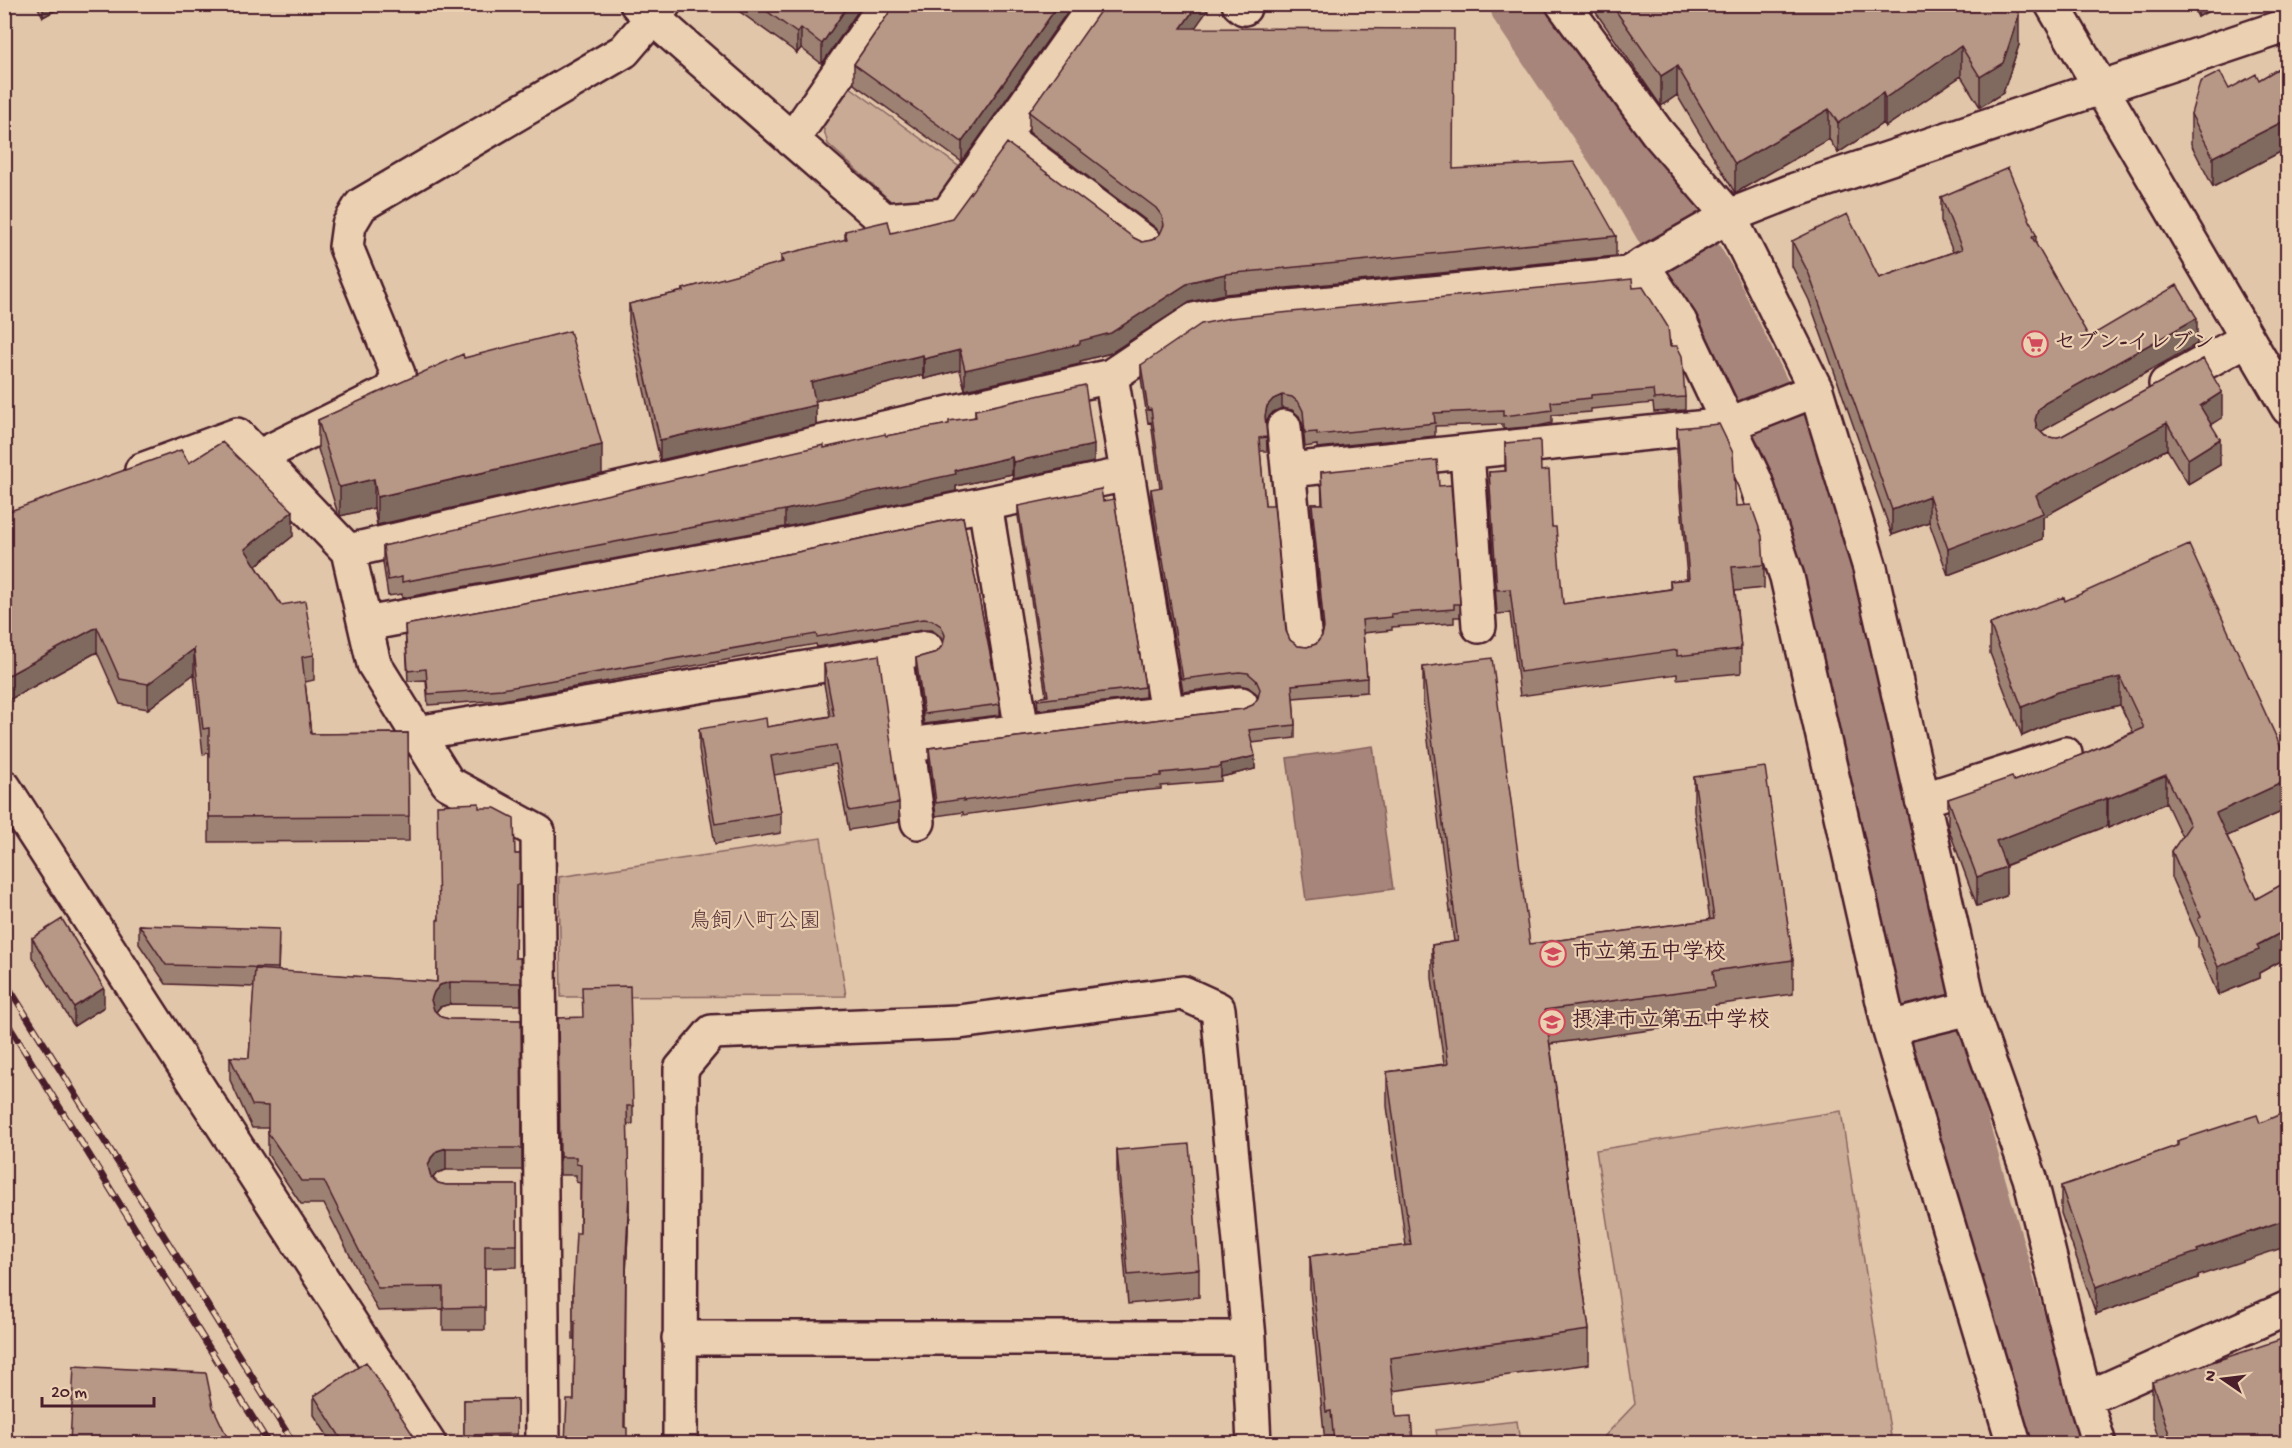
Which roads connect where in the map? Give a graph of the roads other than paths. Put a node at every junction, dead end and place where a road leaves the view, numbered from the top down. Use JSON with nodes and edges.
{"nodes":[{"id":1,"x":886,"y":4,"type":"edge"},
{"id":2,"x":1096,"y":4,"type":"edge"},
{"id":3,"x":1563,"y":4,"type":"edge"},
{"id":4,"x":2052,"y":4,"type":"edge"},
{"id":5,"x":652,"y":9,"type":"edge"},
{"id":6,"x":2288,"y":25,"type":"edge"},
{"id":7,"x":2099,"y":87,"type":"junction"},
{"id":8,"x":1003,"y":136,"type":"junction"},
{"id":9,"x":792,"y":140,"type":"junction"},
{"id":10,"x":1729,"y":216,"type":"junction"},
{"id":11,"x":1145,"y":243,"type":"edge"},
{"id":12,"x":1648,"y":262,"type":"junction"},
{"id":13,"x":2247,"y":339,"type":"junction"},
{"id":14,"x":1111,"y":376,"type":"junction"},
{"id":15,"x":1816,"y":390,"type":"junction"},
{"id":16,"x":2136,"y":401,"type":"edge"},
{"id":17,"x":2288,"y":408,"type":"edge"},
{"id":18,"x":1727,"y":425,"type":"junction"},
{"id":19,"x":1284,"y":427,"type":"dead end"},
{"id":20,"x":1467,"y":452,"type":"junction"},
{"id":21,"x":258,"y":457,"type":"junction"},
{"id":22,"x":1289,"y":470,"type":"junction"},
{"id":23,"x":1127,"y":474,"type":"junction"},
{"id":24,"x":115,"y":479,"type":"edge"},
{"id":25,"x":985,"y":504,"type":"junction"},
{"id":26,"x":348,"y":551,"type":"junction"},
{"id":27,"x":366,"y":624,"type":"junction"},
{"id":28,"x":1479,"y":626,"type":"dead end"},
{"id":29,"x":1305,"y":642,"type":"dead end"},
{"id":30,"x":1240,"y":704,"type":"dead end"},
{"id":31,"x":1167,"y":713,"type":"junction"},
{"id":32,"x":1022,"y":731,"type":"junction"},
{"id":33,"x":417,"y":733,"type":"junction"},
{"id":34,"x":908,"y":745,"type":"junction"},
{"id":35,"x":2066,"y":754,"type":"dead end"},
{"id":36,"x":4,"y":788,"type":"edge"},
{"id":37,"x":1922,"y":800,"type":"junction"},
{"id":38,"x":918,"y":822,"type":"dead end"},
{"id":39,"x":1970,"y":1008,"type":"junction"},
{"id":40,"x":506,"y":1024,"type":"edge"},
{"id":41,"x":539,"y":1024,"type":"junction"},
{"id":42,"x":1888,"y":1028,"type":"junction"},
{"id":43,"x":506,"y":1189,"type":"edge"},
{"id":44,"x":541,"y":1189,"type":"junction"},
{"id":45,"x":2288,"y":1308,"type":"edge"},
{"id":46,"x":679,"y":1338,"type":"junction"},
{"id":47,"x":1250,"y":1338,"type":"junction"},
{"id":48,"x":2085,"y":1399,"type":"junction"},
{"id":49,"x":429,"y":1443,"type":"edge"},
{"id":50,"x":543,"y":1443,"type":"edge"},
{"id":51,"x":680,"y":1443,"type":"edge"},
{"id":52,"x":1254,"y":1443,"type":"edge"},
{"id":53,"x":2014,"y":1443,"type":"edge"},
{"id":54,"x":2099,"y":1443,"type":"edge"}],
"edges":[{"from":1,"to":9,"type":"street"},
{"from":2,"to":8,"type":"street"},
{"from":3,"to":10,"type":"street"},
{"from":4,"to":7,"type":"street"},
{"from":5,"to":9,"type":"street"},
{"from":5,"to":21,"type":"street"},
{"from":6,"to":7,"type":"street"},
{"from":7,"to":10,"type":"street"},
{"from":7,"to":13,"type":"street"},
{"from":8,"to":9,"type":"street"},
{"from":8,"to":11,"type":"street"},
{"from":10,"to":12,"type":"street"},
{"from":10,"to":15,"type":"street"},
{"from":12,"to":14,"type":"street"},
{"from":12,"to":18,"type":"street"},
{"from":13,"to":16,"type":"street"},
{"from":13,"to":17,"type":"street"},
{"from":14,"to":23,"type":"street"},
{"from":14,"to":26,"type":"street"},
{"from":15,"to":18,"type":"street"},
{"from":15,"to":37,"type":"street"},
{"from":18,"to":20,"type":"street"},
{"from":18,"to":42,"type":"street"},
{"from":19,"to":22,"type":"street"},
{"from":20,"to":22,"type":"street"},
{"from":20,"to":28,"type":"street"},
{"from":21,"to":24,"type":"street"},
{"from":21,"to":26,"type":"street"},
{"from":22,"to":29,"type":"street"},
{"from":23,"to":25,"type":"street"},
{"from":23,"to":31,"type":"street"},
{"from":25,"to":27,"type":"street"},
{"from":25,"to":32,"type":"street"},
{"from":26,"to":27,"type":"street"},
{"from":27,"to":33,"type":"street"},
{"from":30,"to":31,"type":"street"},
{"from":31,"to":32,"type":"street"},
{"from":32,"to":34,"type":"street"},
{"from":33,"to":34,"type":"street"},
{"from":33,"to":41,"type":"street"},
{"from":34,"to":38,"type":"street"},
{"from":35,"to":37,"type":"street"},
{"from":36,"to":49,"type":"street"},
{"from":37,"to":39,"type":"street"},
{"from":39,"to":42,"type":"street"},
{"from":39,"to":48,"type":"street"},
{"from":40,"to":41,"type":"street"},
{"from":41,"to":44,"type":"street"},
{"from":42,"to":53,"type":"street"},
{"from":43,"to":44,"type":"street"},
{"from":44,"to":50,"type":"street"},
{"from":45,"to":48,"type":"street"},
{"from":46,"to":47,"type":"street"},
{"from":46,"to":47,"type":"street"},
{"from":46,"to":51,"type":"street"},
{"from":47,"to":52,"type":"street"},
{"from":48,"to":54,"type":"street"}]}
